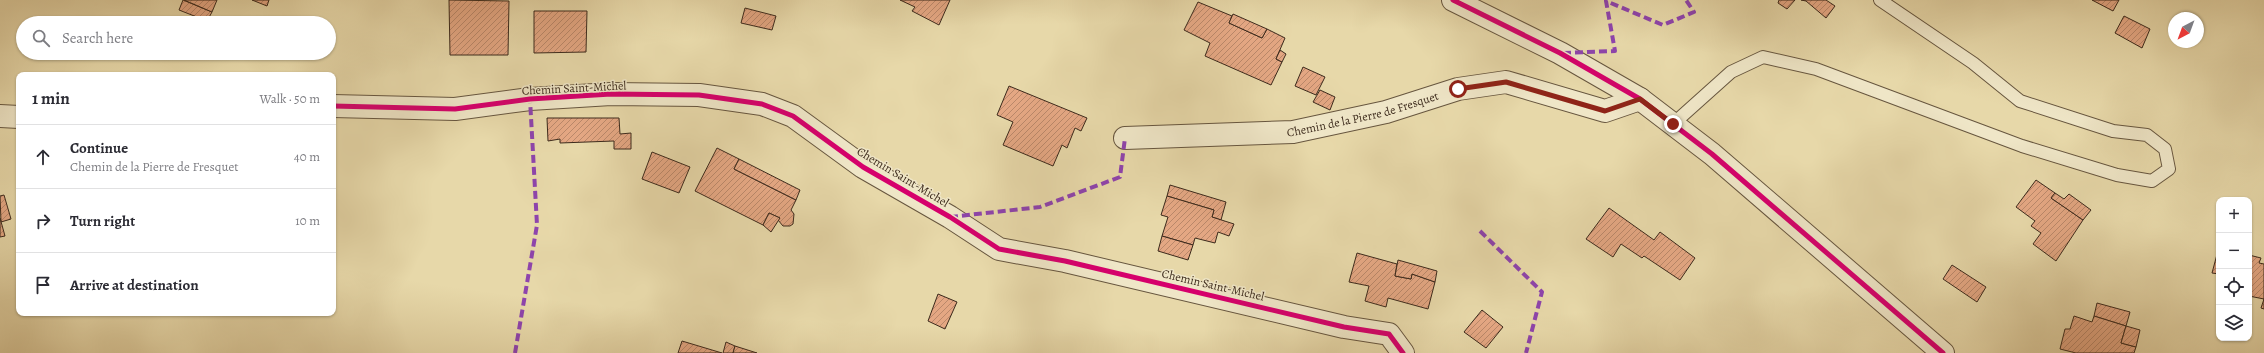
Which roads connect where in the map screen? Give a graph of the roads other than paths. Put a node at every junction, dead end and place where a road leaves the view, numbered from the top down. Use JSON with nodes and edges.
{"nodes":[{"id":1,"x":1453,"y":0,"type":"edge"},
{"id":2,"x":1880,"y":0,"type":"edge"},
{"id":3,"x":1640,"y":99,"type":"junction"},
{"id":4,"x":336,"y":106,"type":"edge"},
{"id":5,"x":0,"y":116,"type":"edge"},
{"id":6,"x":16,"y":117,"type":"edge"},
{"id":7,"x":1673,"y":124,"type":"junction"},
{"id":8,"x":1125,"y":138,"type":"dead end"},
{"id":9,"x":1403,"y":353,"type":"edge"},
{"id":10,"x":1943,"y":353,"type":"edge"}],
"edges":[{"from":1,"to":3,"type":"street"},
{"from":2,"to":7,"type":"lane"},
{"from":3,"to":7,"type":"street"},
{"from":3,"to":8,"type":"street","name":"Chemin de la Pierre de Fresquet"},
{"from":4,"to":9,"type":"street","name":"Chemin Saint-Michel"},
{"from":5,"to":6,"type":"street"},
{"from":7,"to":10,"type":"street"}]}
